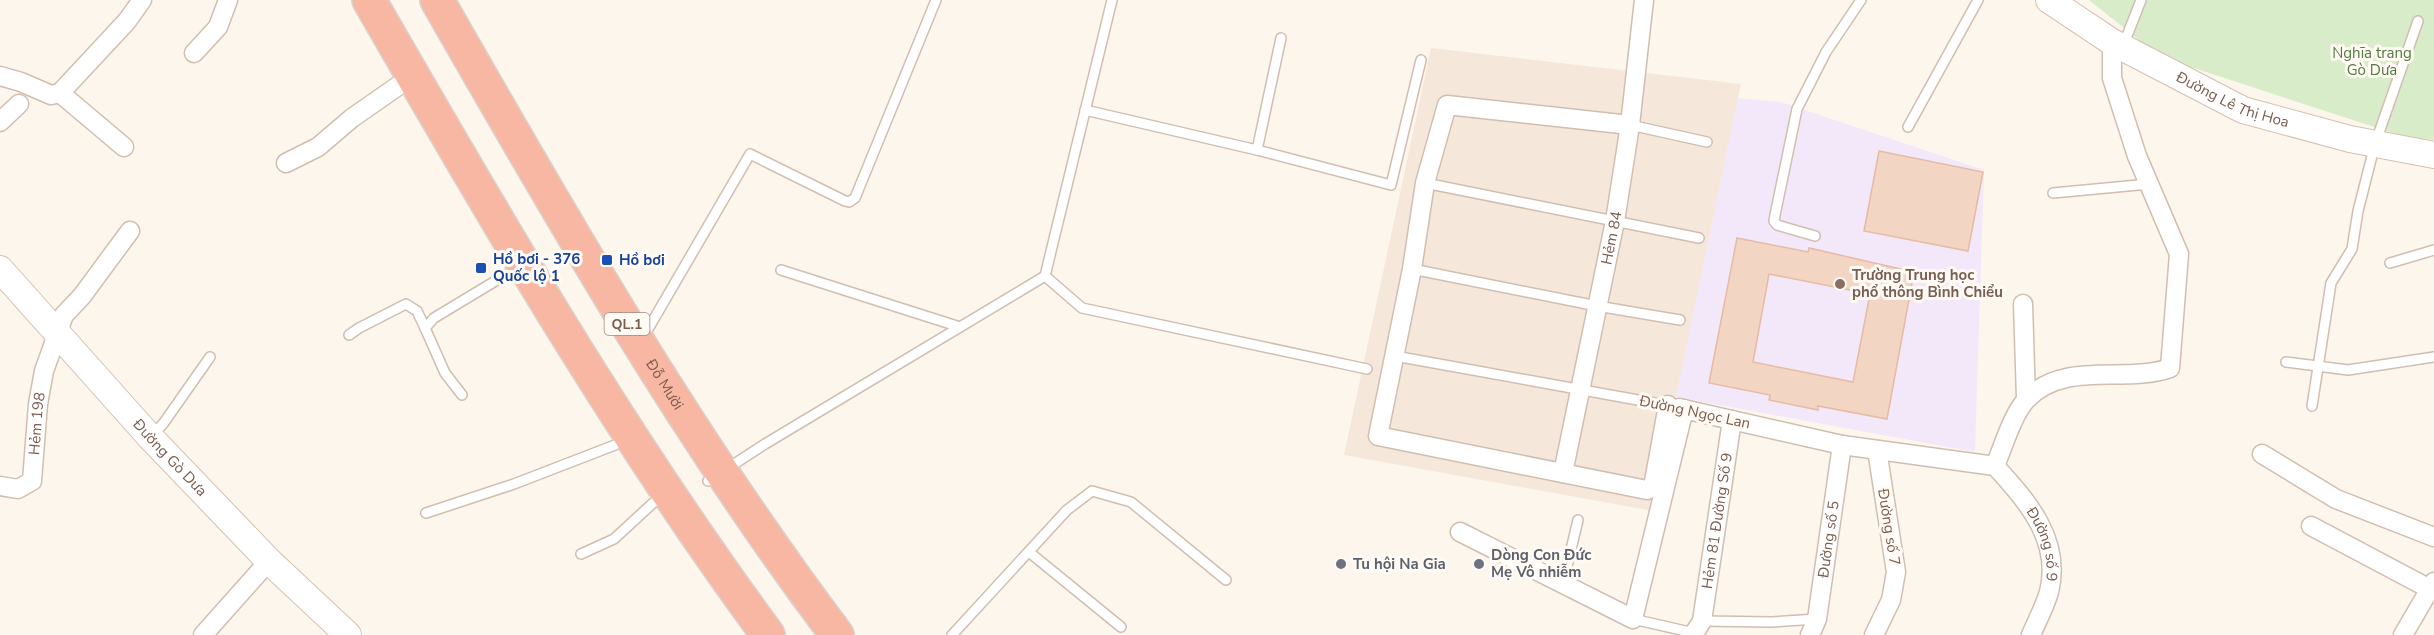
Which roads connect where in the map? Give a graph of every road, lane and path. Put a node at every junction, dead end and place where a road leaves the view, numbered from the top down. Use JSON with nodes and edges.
{"nodes":[{"id":1,"x":142,"y":0,"type":"edge"},
{"id":2,"x":228,"y":0,"type":"edge"},
{"id":3,"x":348,"y":0,"type":"edge"},
{"id":4,"x":369,"y":0,"type":"edge"},
{"id":5,"x":418,"y":0,"type":"edge"},
{"id":6,"x":437,"y":0,"type":"edge"},
{"id":7,"x":936,"y":0,"type":"edge"},
{"id":8,"x":1112,"y":0,"type":"edge"},
{"id":9,"x":1644,"y":0,"type":"edge"},
{"id":10,"x":1861,"y":0,"type":"edge"},
{"id":11,"x":1978,"y":0,"type":"edge"},
{"id":12,"x":2141,"y":0,"type":"edge"},
{"id":13,"x":2059,"y":3,"type":"edge"},
{"id":14,"x":2418,"y":21,"type":"dead end"},
{"id":15,"x":1281,"y":38,"type":"dead end"},
{"id":16,"x":2117,"y":45,"type":"junction"},
{"id":17,"x":194,"y":53,"type":"dead end"},
{"id":18,"x":1421,"y":60,"type":"dead end"},
{"id":19,"x":0,"y":76,"type":"edge"},
{"id":20,"x":398,"y":86,"type":"junction"},
{"id":21,"x":60,"y":93,"type":"junction"},
{"id":22,"x":19,"y":104,"type":"dead end"},
{"id":23,"x":1085,"y":110,"type":"junction"},
{"id":24,"x":0,"y":122,"type":"edge"},
{"id":25,"x":1630,"y":125,"type":"junction"},
{"id":26,"x":1908,"y":127,"type":"dead end"},
{"id":27,"x":1707,"y":142,"type":"dead end"},
{"id":28,"x":2375,"y":144,"type":"junction"},
{"id":29,"x":124,"y":147,"type":"dead end"},
{"id":30,"x":1257,"y":150,"type":"junction"},
{"id":31,"x":2434,"y":155,"type":"edge"},
{"id":32,"x":286,"y":163,"type":"dead end"},
{"id":33,"x":1425,"y":183,"type":"junction"},
{"id":34,"x":2149,"y":184,"type":"junction"},
{"id":35,"x":2053,"y":193,"type":"dead end"},
{"id":36,"x":1615,"y":220,"type":"junction"},
{"id":37,"x":130,"y":231,"type":"dead end"},
{"id":38,"x":1815,"y":236,"type":"dead end"},
{"id":39,"x":1699,"y":238,"type":"dead end"},
{"id":40,"x":2434,"y":250,"type":"edge"},
{"id":41,"x":2390,"y":263,"type":"dead end"},
{"id":42,"x":0,"y":269,"type":"edge"},
{"id":43,"x":1412,"y":269,"type":"junction"},
{"id":44,"x":781,"y":270,"type":"dead end"},
{"id":45,"x":507,"y":274,"type":"junction"},
{"id":46,"x":1045,"y":276,"type":"junction"},
{"id":47,"x":2023,"y":304,"type":"dead end"},
{"id":48,"x":1597,"y":306,"type":"junction"},
{"id":49,"x":1680,"y":320,"type":"dead end"},
{"id":50,"x":960,"y":327,"type":"junction"},
{"id":51,"x":425,"y":328,"type":"junction"},
{"id":52,"x":57,"y":334,"type":"junction"},
{"id":53,"x":349,"y":335,"type":"dead end"},
{"id":54,"x":639,"y":344,"type":"junction"},
{"id":55,"x":1395,"y":356,"type":"junction"},
{"id":56,"x":210,"y":357,"type":"dead end"},
{"id":57,"x":2434,"y":357,"type":"edge"},
{"id":58,"x":2286,"y":362,"type":"dead end"},
{"id":59,"x":2319,"y":367,"type":"junction"},
{"id":60,"x":1367,"y":369,"type":"dead end"},
{"id":61,"x":1580,"y":390,"type":"junction"},
{"id":62,"x":462,"y":395,"type":"dead end"},
{"id":63,"x":2026,"y":399,"type":"junction"},
{"id":64,"x":2312,"y":406,"type":"dead end"},
{"id":65,"x":1677,"y":407,"type":"junction"},
{"id":66,"x":1732,"y":420,"type":"junction"},
{"id":67,"x":150,"y":437,"type":"junction"},
{"id":68,"x":1842,"y":444,"type":"junction"},
{"id":69,"x":615,"y":445,"type":"junction"},
{"id":70,"x":1877,"y":450,"type":"junction"},
{"id":71,"x":2262,"y":454,"type":"dead end"},
{"id":72,"x":1995,"y":466,"type":"junction"},
{"id":73,"x":1563,"y":473,"type":"junction"},
{"id":74,"x":715,"y":477,"type":"junction"},
{"id":75,"x":0,"y":486,"type":"edge"},
{"id":76,"x":652,"y":503,"type":"junction"},
{"id":77,"x":426,"y":513,"type":"dead end"},
{"id":78,"x":1578,"y":520,"type":"dead end"},
{"id":79,"x":2311,"y":526,"type":"dead end"},
{"id":80,"x":1460,"y":531,"type":"dead end"},
{"id":81,"x":2434,"y":537,"type":"edge"},
{"id":82,"x":1029,"y":552,"type":"junction"},
{"id":83,"x":581,"y":554,"type":"dead end"},
{"id":84,"x":269,"y":561,"type":"junction"},
{"id":85,"x":1226,"y":580,"type":"dead end"},
{"id":86,"x":1563,"y":583,"type":"junction"},
{"id":87,"x":2432,"y":585,"type":"edge"},
{"id":88,"x":1633,"y":619,"type":"junction"},
{"id":89,"x":1121,"y":627,"type":"dead end"},
{"id":90,"x":1813,"y":627,"type":"edge"},
{"id":91,"x":1696,"y":629,"type":"edge"},
{"id":92,"x":202,"y":635,"type":"edge"},
{"id":93,"x":348,"y":635,"type":"edge"},
{"id":94,"x":746,"y":635,"type":"edge"},
{"id":95,"x":768,"y":635,"type":"edge"},
{"id":96,"x":815,"y":635,"type":"edge"},
{"id":97,"x":837,"y":635,"type":"edge"},
{"id":98,"x":952,"y":635,"type":"edge"},
{"id":99,"x":1874,"y":635,"type":"edge"},
{"id":100,"x":2032,"y":635,"type":"edge"},
{"id":101,"x":2403,"y":635,"type":"edge"}],
"edges":[{"from":1,"to":21,"type":"street"},
{"from":2,"to":17,"type":"street"},
{"from":3,"to":20,"type":"highway"},
{"from":4,"to":95,"type":"highway"},
{"from":5,"to":74,"type":"highway","name":"Đỗ Mười","number":"QL.1"},
{"from":6,"to":54,"type":"highway","name":"Đỗ Mười","number":"QL.1"},
{"from":7,"to":54,"type":"lane"},
{"from":8,"to":23,"type":"lane"},
{"from":9,"to":25,"type":"street","name":"Hẻm 84"},
{"from":10,"to":38,"type":"lane"},
{"from":11,"to":26,"type":"lane"},
{"from":12,"to":16,"type":"lane"},
{"from":13,"to":16,"type":"street","name":"Đường Lê Thị Hoa"},
{"from":14,"to":28,"type":"lane"},
{"from":15,"to":30,"type":"lane"},
{"from":16,"to":28,"type":"street","name":"Đường Lê Thị Hoa"},
{"from":16,"to":34,"type":"street"},
{"from":18,"to":30,"type":"lane"},
{"from":19,"to":21,"type":"street"},
{"from":20,"to":32,"type":"street"},
{"from":20,"to":45,"type":"highway"},
{"from":21,"to":29,"type":"street"},
{"from":22,"to":24,"type":"street"},
{"from":23,"to":30,"type":"lane"},
{"from":23,"to":46,"type":"lane"},
{"from":25,"to":27,"type":"lane"},
{"from":25,"to":33,"type":"street"},
{"from":25,"to":36,"type":"street","name":"Hẻm 84"},
{"from":28,"to":31,"type":"street","name":"Đường Lê Thị Hoa"},
{"from":28,"to":59,"type":"lane"},
{"from":33,"to":36,"type":"lane"},
{"from":33,"to":43,"type":"street"},
{"from":34,"to":35,"type":"lane"},
{"from":34,"to":63,"type":"street"},
{"from":36,"to":39,"type":"lane"},
{"from":36,"to":48,"type":"street","name":"Hẻm 84"},
{"from":37,"to":52,"type":"street"},
{"from":40,"to":41,"type":"lane"},
{"from":42,"to":52,"type":"street","name":"Đường Gò Dưa"},
{"from":43,"to":48,"type":"lane"},
{"from":43,"to":55,"type":"street"},
{"from":44,"to":50,"type":"lane"},
{"from":45,"to":51,"type":"lane"},
{"from":45,"to":69,"type":"highway"},
{"from":46,"to":50,"type":"lane"},
{"from":46,"to":60,"type":"lane"},
{"from":47,"to":63,"type":"street"},
{"from":48,"to":49,"type":"lane"},
{"from":48,"to":61,"type":"street","name":"Hẻm 84"},
{"from":50,"to":74,"type":"lane"},
{"from":51,"to":53,"type":"lane"},
{"from":51,"to":62,"type":"lane"},
{"from":52,"to":67,"type":"street","name":"Đường Gò Dưa"},
{"from":52,"to":75,"type":"street","name":"Hẻm 198"},
{"from":54,"to":74,"type":"highway","name":"Đỗ Mười","number":"QL.1"},
{"from":55,"to":61,"type":"lane","name":"Đường Ngọc Lan"},
{"from":55,"to":73,"type":"street"},
{"from":56,"to":67,"type":"lane"},
{"from":57,"to":59,"type":"lane"},
{"from":58,"to":59,"type":"lane"},
{"from":59,"to":64,"type":"lane"},
{"from":61,"to":65,"type":"lane","name":"Đường Ngọc Lan"},
{"from":61,"to":73,"type":"street","name":"Hẻm 84"},
{"from":63,"to":72,"type":"street"},
{"from":65,"to":66,"type":"street","name":"Đường Ngọc Lan"},
{"from":65,"to":73,"type":"street"},
{"from":65,"to":88,"type":"street"},
{"from":66,"to":68,"type":"street","name":"Đường Ngọc Lan"},
{"from":66,"to":91,"type":"street","name":"Hẻm 81 Đường Số 9"},
{"from":67,"to":84,"type":"street","name":"Đường Gò Dưa"},
{"from":68,"to":70,"type":"street","name":"Đường Ngọc Lan"},
{"from":68,"to":90,"type":"street","name":"Đường số 5"},
{"from":69,"to":76,"type":"highway"},
{"from":69,"to":77,"type":"lane"},
{"from":70,"to":72,"type":"street","name":"Đường Ngọc Lan"},
{"from":70,"to":99,"type":"street","name":"Đường số 7"},
{"from":71,"to":81,"type":"street"},
{"from":72,"to":100,"type":"street","name":"Đường số 9"},
{"from":74,"to":96,"type":"highway","name":"Đỗ Mười","number":"QL.1"},
{"from":74,"to":97,"type":"highway","name":"Đỗ Mười","number":"QL.1"},
{"from":76,"to":83,"type":"lane"},
{"from":76,"to":94,"type":"highway"},
{"from":78,"to":86,"type":"lane"},
{"from":79,"to":87,"type":"street"},
{"from":80,"to":86,"type":"street"},
{"from":82,"to":85,"type":"lane"},
{"from":82,"to":89,"type":"lane"},
{"from":82,"to":98,"type":"lane"},
{"from":84,"to":92,"type":"street"},
{"from":84,"to":93,"type":"street","name":"Đường Gò Dưa"},
{"from":86,"to":88,"type":"street"},
{"from":87,"to":101,"type":"street"},
{"from":88,"to":91,"type":"lane"},
{"from":90,"to":91,"type":"lane"}]}
